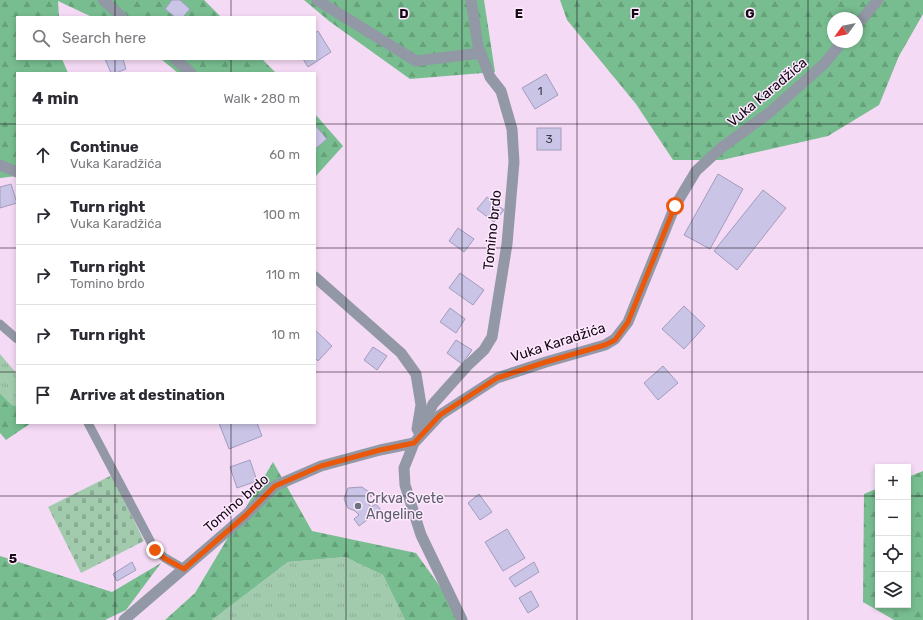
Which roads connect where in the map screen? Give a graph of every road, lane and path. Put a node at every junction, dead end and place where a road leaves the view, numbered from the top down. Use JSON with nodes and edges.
{"nodes":[{"id":1,"x":103,"y":0,"type":"edge"},
{"id":2,"x":317,"y":0,"type":"edge"},
{"id":3,"x":471,"y":0,"type":"edge"},
{"id":4,"x":878,"y":0,"type":"edge"},
{"id":5,"x":121,"y":16,"type":"edge"},
{"id":6,"x":863,"y":18,"type":"edge"},
{"id":7,"x":837,"y":48,"type":"edge"},
{"id":8,"x":480,"y":53,"type":"junction"},
{"id":9,"x":176,"y":60,"type":"edge"},
{"id":10,"x":190,"y":72,"type":"edge"},
{"id":11,"x":0,"y":165,"type":"edge"},
{"id":12,"x":16,"y":172,"type":"edge"},
{"id":13,"x":316,"y":278,"type":"edge"},
{"id":14,"x":0,"y":324,"type":"edge"},
{"id":15,"x":16,"y":338,"type":"edge"},
{"id":16,"x":89,"y":424,"type":"edge"},
{"id":17,"x":414,"y":443,"type":"junction"},
{"id":18,"x":184,"y":569,"type":"junction"},
{"id":19,"x":124,"y":620,"type":"edge"},
{"id":20,"x":462,"y":620,"type":"edge"}],
"edges":[{"from":1,"to":5,"type":"street"},
{"from":2,"to":8,"type":"street"},
{"from":3,"to":8,"type":"street","name":"Tomino brdo"},
{"from":4,"to":6,"type":"street"},
{"from":7,"to":17,"type":"street","name":"Vuka Karadžića"},
{"from":8,"to":17,"type":"street","name":"Tomino brdo"},
{"from":9,"to":10,"type":"street"},
{"from":11,"to":12,"type":"street"},
{"from":13,"to":17,"type":"street"},
{"from":14,"to":15,"type":"lane"},
{"from":16,"to":18,"type":"lane"},
{"from":17,"to":18,"type":"street","name":"Tomino brdo"},
{"from":17,"to":20,"type":"street","name":"Vuka Karadžića"},
{"from":18,"to":19,"type":"street","name":"Tomino brdo"}]}
